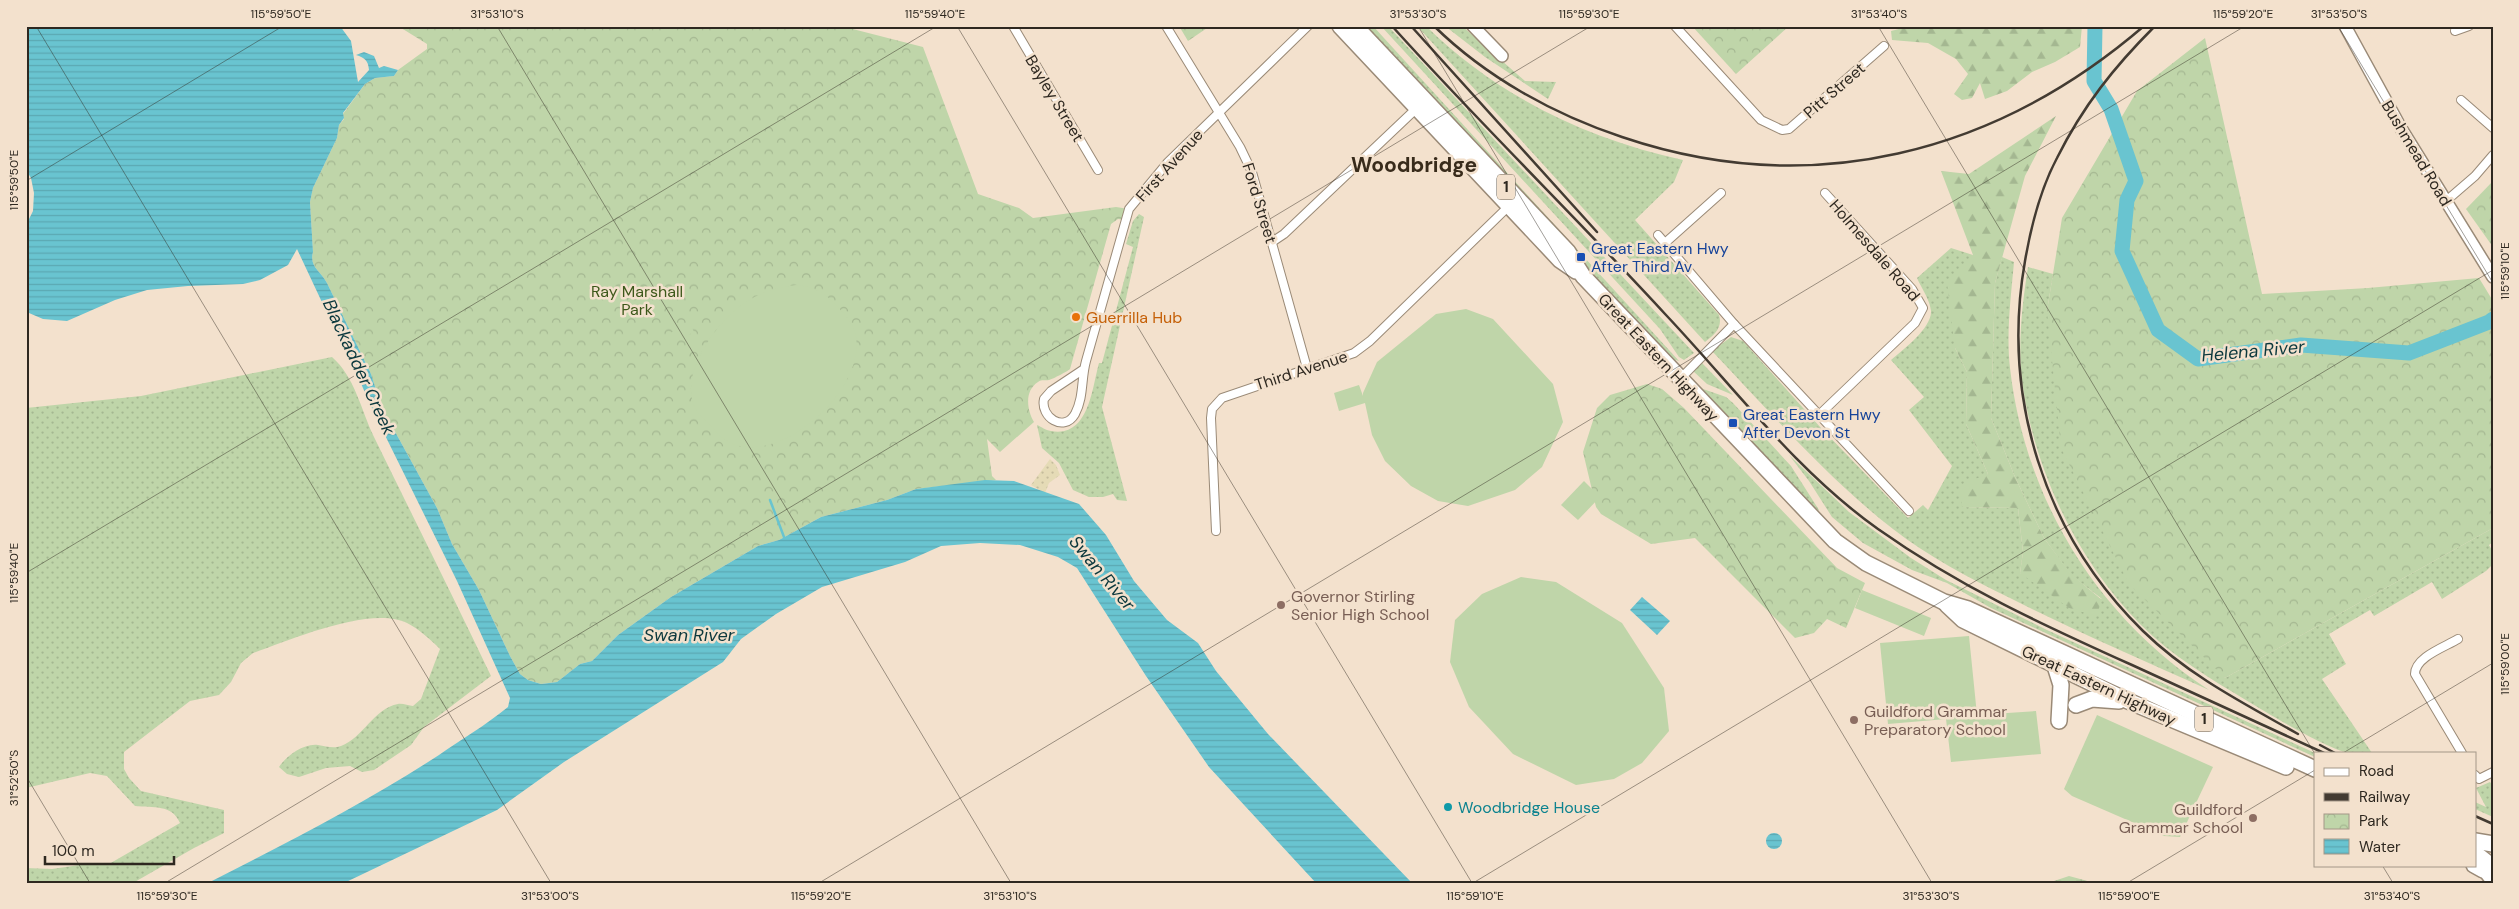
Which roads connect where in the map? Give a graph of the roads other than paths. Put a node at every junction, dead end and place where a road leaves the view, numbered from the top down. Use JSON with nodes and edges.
{"nodes":[{"id":1,"x":1013,"y":26,"type":"edge"},
{"id":2,"x":1166,"y":26,"type":"edge"},
{"id":3,"x":1308,"y":26,"type":"edge"},
{"id":4,"x":1340,"y":26,"type":"edge"},
{"id":5,"x":1355,"y":26,"type":"edge"},
{"id":6,"x":1473,"y":26,"type":"edge"},
{"id":7,"x":1675,"y":26,"type":"edge"},
{"id":8,"x":2345,"y":26,"type":"edge"},
{"id":9,"x":2469,"y":26,"type":"edge"},
{"id":10,"x":2455,"y":32,"type":"dead end"},
{"id":11,"x":1884,"y":46,"type":"dead end"},
{"id":12,"x":1502,"y":56,"type":"dead end"},
{"id":13,"x":2461,"y":100,"type":"dead end"},
{"id":14,"x":1420,"y":104,"type":"junction"},
{"id":15,"x":1219,"y":111,"type":"junction"},
{"id":16,"x":2493,"y":128,"type":"edge"},
{"id":17,"x":2493,"y":155,"type":"edge"},
{"id":18,"x":1098,"y":170,"type":"dead end"},
{"id":19,"x":1721,"y":192,"type":"dead end"},
{"id":20,"x":1825,"y":193,"type":"dead end"},
{"id":21,"x":2446,"y":201,"type":"junction"},
{"id":22,"x":1513,"y":202,"type":"junction"},
{"id":23,"x":1658,"y":235,"type":"dead end"},
{"id":24,"x":1272,"y":242,"type":"junction"},
{"id":25,"x":1664,"y":243,"type":"junction"},
{"id":26,"x":2490,"y":272,"type":"edge"},
{"id":27,"x":1734,"y":324,"type":"junction"},
{"id":28,"x":1307,"y":368,"type":"junction"},
{"id":29,"x":1084,"y":369,"type":"junction"},
{"id":30,"x":1680,"y":379,"type":"junction"},
{"id":31,"x":1819,"y":416,"type":"junction"},
{"id":32,"x":1909,"y":510,"type":"dead end"},
{"id":33,"x":1216,"y":531,"type":"dead end"},
{"id":34,"x":1944,"y":602,"type":"junction"},
{"id":35,"x":2458,"y":639,"type":"dead end"},
{"id":36,"x":2055,"y":666,"type":"junction"},
{"id":37,"x":2128,"y":701,"type":"junction"},
{"id":38,"x":2076,"y":705,"type":"dead end"},
{"id":39,"x":2059,"y":720,"type":"dead end"},
{"id":40,"x":2461,"y":752,"type":"edge"},
{"id":41,"x":2314,"y":769,"type":"edge"},
{"id":42,"x":2493,"y":772,"type":"edge"},
{"id":43,"x":2476,"y":776,"type":"edge"},
{"id":44,"x":2314,"y":779,"type":"edge"},
{"id":45,"x":2476,"y":841,"type":"edge"},
{"id":46,"x":2493,"y":844,"type":"edge"},
{"id":47,"x":2476,"y":854,"type":"edge"},
{"id":48,"x":2485,"y":868,"type":"edge"},
{"id":49,"x":2493,"y":882,"type":"edge"}],
"edges":[{"from":1,"to":18,"type":"street","name":"Bayley Street"},
{"from":2,"to":15,"type":"street","name":"Ford Street"},
{"from":3,"to":15,"type":"street","name":"First Avenue"},
{"from":4,"to":14,"type":"highway","name":"Great Eastern Highway","number":"1"},
{"from":5,"to":14,"type":"highway","name":"Great Eastern Highway","number":"1"},
{"from":6,"to":12,"type":"main road"},
{"from":7,"to":11,"type":"street","name":"Pitt Street"},
{"from":8,"to":21,"type":"main road","name":"Bushmead Road"},
{"from":9,"to":10,"type":"street"},
{"from":13,"to":16,"type":"street"},
{"from":14,"to":22,"type":"highway","name":"Great Eastern Highway","number":"1"},
{"from":14,"to":24,"type":"street"},
{"from":15,"to":24,"type":"street","name":"Ford Street"},
{"from":15,"to":29,"type":"street","name":"First Avenue"},
{"from":17,"to":21,"type":"street"},
{"from":19,"to":25,"type":"street"},
{"from":20,"to":31,"type":"street","name":"Holmesdale Road"},
{"from":21,"to":26,"type":"main road","name":"Bushmead Road"},
{"from":22,"to":28,"type":"street","name":"Third Avenue"},
{"from":22,"to":30,"type":"highway","name":"Great Eastern Highway","number":"1"},
{"from":23,"to":25,"type":"street"},
{"from":24,"to":28,"type":"street","name":"Ford Street"},
{"from":25,"to":27,"type":"street"},
{"from":27,"to":30,"type":"street"},
{"from":27,"to":31,"type":"street"},
{"from":28,"to":33,"type":"street","name":"Third Avenue"},
{"from":29,"to":29,"type":"street","name":"First Avenue"},
{"from":30,"to":34,"type":"highway","name":"Great Eastern Highway","number":"1"},
{"from":31,"to":32,"type":"street"},
{"from":34,"to":36,"type":"highway","name":"Great Eastern Highway","number":"1"},
{"from":34,"to":41,"type":"highway","name":"Great Eastern Highway","number":"1"},
{"from":35,"to":40,"type":"street"},
{"from":36,"to":37,"type":"highway","name":"Great Eastern Highway","number":"1"},
{"from":36,"to":39,"type":"highway"},
{"from":37,"to":38,"type":"highway"},
{"from":37,"to":44,"type":"highway","name":"Great Eastern Highway","number":"1"},
{"from":42,"to":43,"type":"street"},
{"from":45,"to":46,"type":"highway"},
{"from":47,"to":48,"type":"highway"},
{"from":48,"to":49,"type":"main road"}]}
